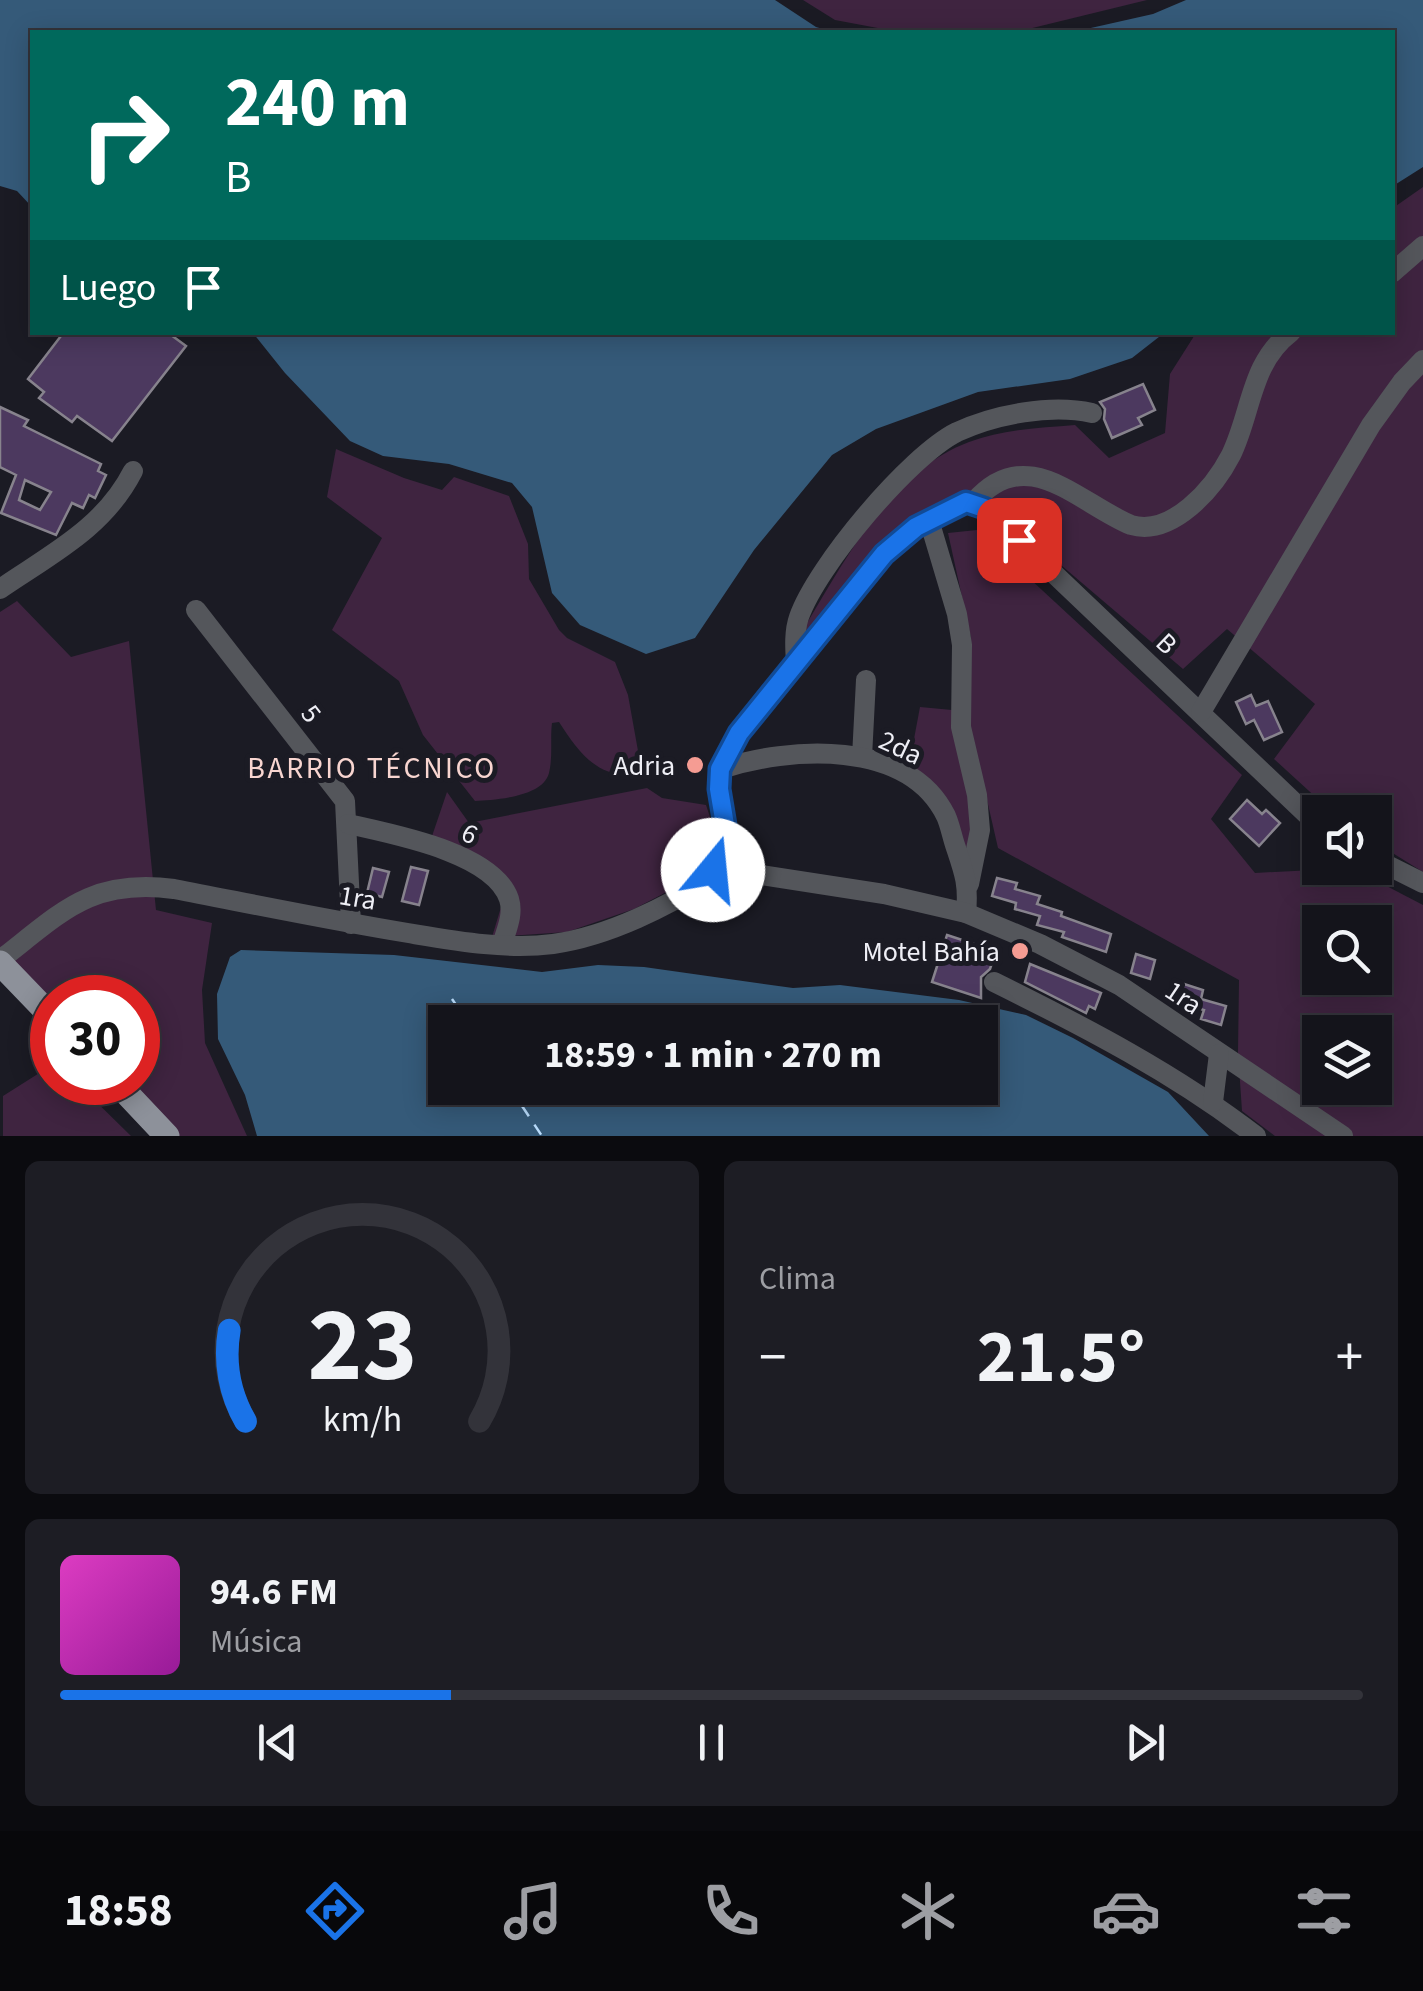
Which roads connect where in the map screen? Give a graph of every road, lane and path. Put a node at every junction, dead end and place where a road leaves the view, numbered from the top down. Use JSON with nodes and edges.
{"nodes":[{"id":1,"x":1423,"y":246,"type":"edge"},
{"id":2,"x":1395,"y":270,"type":"edge"},
{"id":3,"x":1288,"y":335,"type":"edge"},
{"id":4,"x":1423,"y":360,"type":"edge"},
{"id":5,"x":1092,"y":413,"type":"dead end"},
{"id":6,"x":132,"y":471,"type":"dead end"},
{"id":7,"x":974,"y":502,"type":"junction"},
{"id":8,"x":930,"y":520,"type":"junction"},
{"id":9,"x":0,"y":589,"type":"edge"},
{"id":10,"x":196,"y":610,"type":"dead end"},
{"id":11,"x":796,"y":662,"type":"junction"},
{"id":12,"x":866,"y":680,"type":"dead end"},
{"id":13,"x":1200,"y":712,"type":"junction"},
{"id":14,"x":862,"y":757,"type":"junction"},
{"id":15,"x":720,"y":769,"type":"junction"},
{"id":16,"x":1302,"y":810,"type":"edge"},
{"id":17,"x":348,"y":824,"type":"junction"},
{"id":18,"x":729,"y":849,"type":"junction"},
{"id":19,"x":1392,"y":868,"type":"edge"},
{"id":20,"x":749,"y":872,"type":"junction"},
{"id":21,"x":716,"y":877,"type":"junction"},
{"id":22,"x":1423,"y":883,"type":"edge"},
{"id":23,"x":969,"y":884,"type":"junction"},
{"id":24,"x":966,"y":913,"type":"junction"},
{"id":25,"x":351,"y":924,"type":"junction"},
{"id":26,"x":502,"y":946,"type":"junction"},
{"id":27,"x":0,"y":961,"type":"edge"},
{"id":28,"x":994,"y":982,"type":"dead end"},
{"id":29,"x":30,"y":993,"type":"edge"},
{"id":30,"x":1219,"y":1054,"type":"junction"},
{"id":31,"x":1213,"y":1102,"type":"junction"},
{"id":32,"x":138,"y":1105,"type":"edge"},
{"id":33,"x":167,"y":1136,"type":"edge"},
{"id":34,"x":1256,"y":1136,"type":"edge"},
{"id":35,"x":1343,"y":1136,"type":"edge"}],
"edges":[{"from":1,"to":2,"type":"street"},
{"from":3,"to":7,"type":"street"},
{"from":4,"to":13,"type":"street"},
{"from":5,"to":11,"type":"street"},
{"from":6,"to":9,"type":"street"},
{"from":7,"to":8,"type":"street"},
{"from":7,"to":13,"type":"street","name":"B"},
{"from":8,"to":11,"type":"street"},
{"from":8,"to":23,"type":"street"},
{"from":10,"to":17,"type":"street","name":"5"},
{"from":11,"to":15,"type":"street"},
{"from":12,"to":14,"type":"street"},
{"from":13,"to":16,"type":"street","name":"B"},
{"from":14,"to":15,"type":"street","name":"2da"},
{"from":14,"to":23,"type":"street","name":"2da"},
{"from":15,"to":18,"type":"street"},
{"from":17,"to":25,"type":"street","name":"5"},
{"from":17,"to":26,"type":"street","name":"6"},
{"from":18,"to":20,"type":"street"},
{"from":18,"to":21,"type":"street"},
{"from":19,"to":22,"type":"street"},
{"from":20,"to":21,"type":"street","name":"1ra"},
{"from":20,"to":24,"type":"street","name":"1ra"},
{"from":21,"to":26,"type":"street","name":"1ra"},
{"from":23,"to":24,"type":"street","name":"2da"},
{"from":24,"to":30,"type":"street","name":"1ra"},
{"from":25,"to":26,"type":"street","name":"1ra"},
{"from":25,"to":27,"type":"street","name":"1ra"},
{"from":27,"to":29,"type":"main road"},
{"from":28,"to":31,"type":"street"},
{"from":30,"to":31,"type":"street"},
{"from":30,"to":35,"type":"street","name":"1ra"},
{"from":31,"to":34,"type":"street"},
{"from":32,"to":33,"type":"main road"}]}
